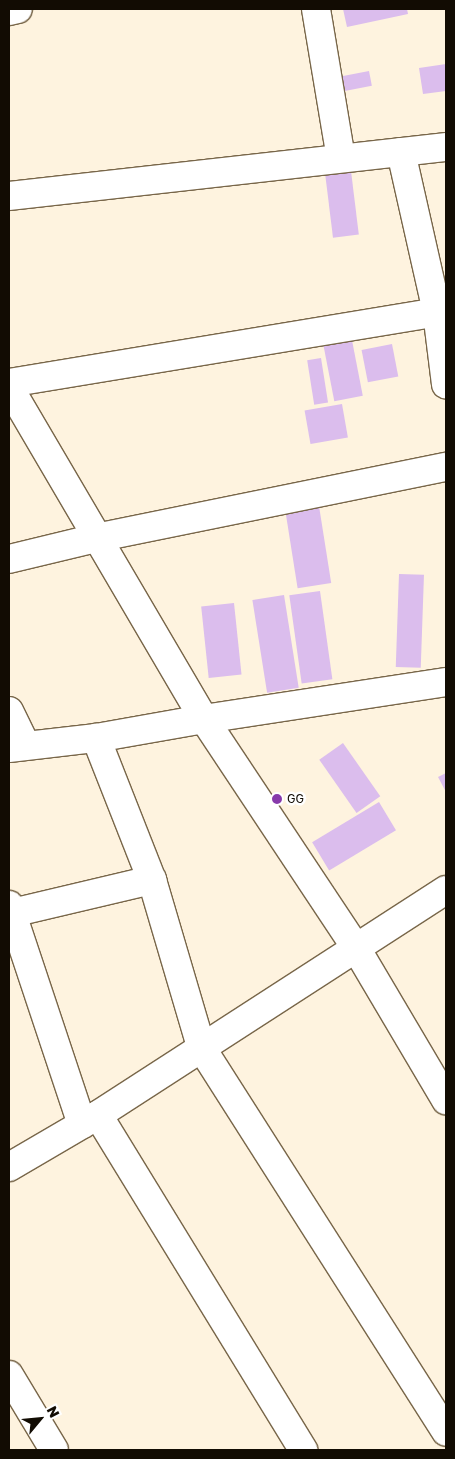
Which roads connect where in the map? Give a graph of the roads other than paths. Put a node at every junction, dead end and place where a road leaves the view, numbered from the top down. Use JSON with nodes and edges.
{"nodes":[{"id":1,"x":18,"y":9,"type":"edge"},
{"id":2,"x":316,"y":9,"type":"edge"},
{"id":3,"x":9,"y":11,"type":"edge"},
{"id":4,"x":446,"y":146,"type":"edge"},
{"id":5,"x":401,"y":152,"type":"junction"},
{"id":6,"x":341,"y":158,"type":"junction"},
{"id":7,"x":9,"y":196,"type":"edge"},
{"id":8,"x":437,"y":312,"type":"junction"},
{"id":9,"x":446,"y":384,"type":"edge"},
{"id":10,"x":9,"y":385,"type":"edge"},
{"id":11,"x":446,"y":467,"type":"edge"},
{"id":12,"x":96,"y":538,"type":"junction"},
{"id":13,"x":9,"y":559,"type":"edge"},
{"id":14,"x":446,"y":682,"type":"edge"},
{"id":15,"x":9,"y":710,"type":"edge"},
{"id":16,"x":204,"y":719,"type":"junction"},
{"id":17,"x":96,"y":738,"type":"junction"},
{"id":18,"x":17,"y":746,"type":"edge"},
{"id":19,"x":152,"y":880,"type":"junction"},
{"id":20,"x":446,"y":890,"type":"edge"},
{"id":21,"x":10,"y":909,"type":"edge"},
{"id":22,"x":356,"y":948,"type":"junction"},
{"id":23,"x":201,"y":1047,"type":"junction"},
{"id":24,"x":446,"y":1100,"type":"edge"},
{"id":25,"x":90,"y":1119,"type":"junction"},
{"id":26,"x":9,"y":1168,"type":"edge"},
{"id":27,"x":9,"y":1375,"type":"edge"},
{"id":28,"x":446,"y":1432,"type":"edge"},
{"id":29,"x":54,"y":1450,"type":"edge"},
{"id":30,"x":303,"y":1450,"type":"edge"}],
"edges":[{"from":1,"to":3,"type":"street"},
{"from":2,"to":6,"type":"street"},
{"from":4,"to":5,"type":"street"},
{"from":5,"to":6,"type":"street"},
{"from":5,"to":8,"type":"street"},
{"from":6,"to":7,"type":"street"},
{"from":8,"to":9,"type":"street"},
{"from":8,"to":10,"type":"street"},
{"from":10,"to":12,"type":"street"},
{"from":11,"to":12,"type":"street"},
{"from":12,"to":13,"type":"street"},
{"from":12,"to":16,"type":"street"},
{"from":14,"to":16,"type":"street"},
{"from":15,"to":18,"type":"street"},
{"from":16,"to":17,"type":"street"},
{"from":16,"to":22,"type":"street"},
{"from":17,"to":18,"type":"street"},
{"from":17,"to":19,"type":"street"},
{"from":19,"to":21,"type":"street"},
{"from":19,"to":23,"type":"street"},
{"from":20,"to":22,"type":"street"},
{"from":21,"to":25,"type":"street"},
{"from":22,"to":23,"type":"street"},
{"from":22,"to":24,"type":"street"},
{"from":23,"to":25,"type":"street"},
{"from":23,"to":28,"type":"street"},
{"from":25,"to":26,"type":"street"},
{"from":25,"to":30,"type":"street"},
{"from":27,"to":29,"type":"street"}]}
